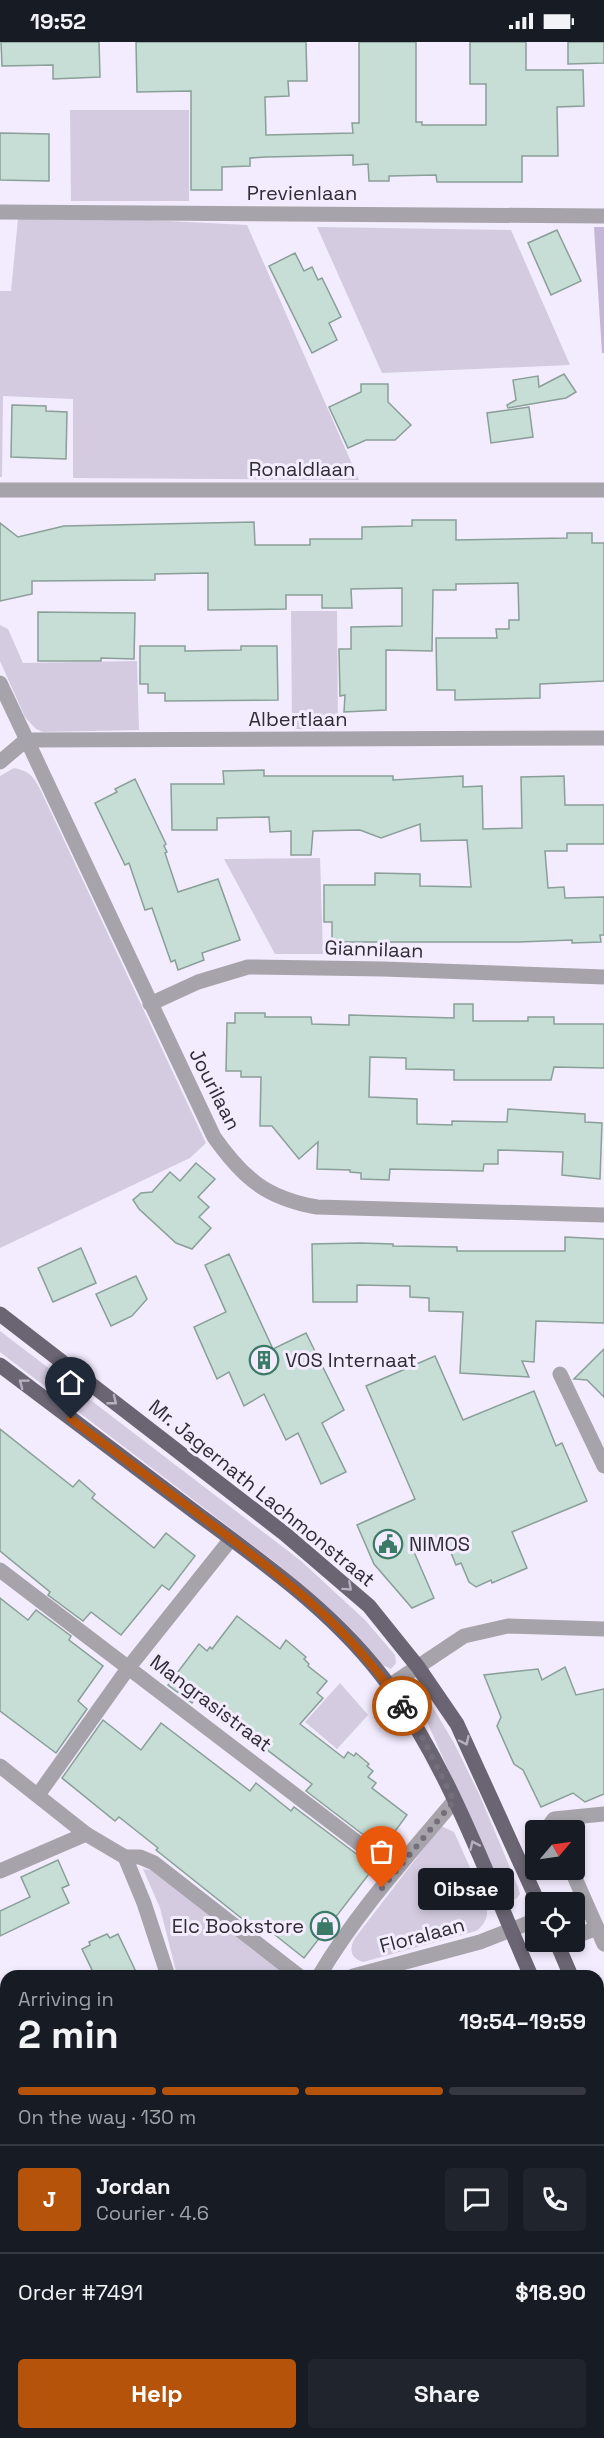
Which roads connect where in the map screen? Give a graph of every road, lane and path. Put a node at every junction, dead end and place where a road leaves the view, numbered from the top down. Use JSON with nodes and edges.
{"nodes":[{"id":1,"x":0,"y":212,"type":"edge"},
{"id":2,"x":604,"y":216,"type":"edge"},
{"id":3,"x":0,"y":490,"type":"edge"},
{"id":4,"x":604,"y":490,"type":"edge"},
{"id":5,"x":0,"y":683,"type":"edge"},
{"id":6,"x":604,"y":738,"type":"edge"},
{"id":7,"x":26,"y":740,"type":"junction"},
{"id":8,"x":0,"y":762,"type":"edge"},
{"id":9,"x":604,"y":977,"type":"edge"},
{"id":10,"x":150,"y":1004,"type":"junction"},
{"id":11,"x":604,"y":1215,"type":"edge"},
{"id":12,"x":0,"y":1314,"type":"edge"},
{"id":13,"x":0,"y":1365,"type":"edge"},
{"id":14,"x":560,"y":1374,"type":"dead end"},
{"id":15,"x":604,"y":1466,"type":"edge"},
{"id":16,"x":231,"y":1539,"type":"junction"},
{"id":17,"x":0,"y":1570,"type":"edge"},
{"id":18,"x":604,"y":1629,"type":"edge"},
{"id":19,"x":129,"y":1666,"type":"junction"},
{"id":20,"x":418,"y":1667,"type":"junction"},
{"id":21,"x":389,"y":1686,"type":"junction"},
{"id":22,"x":0,"y":1767,"type":"edge"},
{"id":23,"x":38,"y":1795,"type":"junction"},
{"id":24,"x":454,"y":1801,"type":"junction"},
{"id":25,"x":604,"y":1814,"type":"edge"},
{"id":26,"x":553,"y":1820,"type":"edge"},
{"id":27,"x":86,"y":1834,"type":"junction"},
{"id":28,"x":124,"y":1857,"type":"junction"},
{"id":29,"x":0,"y":1871,"type":"edge"},
{"id":30,"x":395,"y":1871,"type":"junction"},
{"id":31,"x":575,"y":1880,"type":"edge"},
{"id":32,"x":533,"y":1892,"type":"edge"},
{"id":33,"x":525,"y":1924,"type":"edge"},
{"id":34,"x":597,"y":1928,"type":"junction"},
{"id":35,"x":511,"y":1930,"type":"junction"},
{"id":36,"x":585,"y":1933,"type":"edge"},
{"id":37,"x":604,"y":1944,"type":"edge"},
{"id":38,"x":562,"y":1952,"type":"edge"},
{"id":39,"x":166,"y":1970,"type":"edge"},
{"id":40,"x":291,"y":1970,"type":"edge"},
{"id":41,"x":322,"y":1970,"type":"edge"},
{"id":42,"x":375,"y":1970,"type":"edge"},
{"id":43,"x":528,"y":1970,"type":"edge"},
{"id":44,"x":568,"y":1970,"type":"edge"}],
"edges":[{"from":1,"to":2,"type":"street","name":"Previenlaan"},
{"from":3,"to":4,"type":"street","name":"Ronaldlaan"},
{"from":5,"to":7,"type":"street","name":"Jourilaan"},
{"from":6,"to":7,"type":"street","name":"Albertlaan"},
{"from":7,"to":8,"type":"street"},
{"from":7,"to":10,"type":"street","name":"Jourilaan"},
{"from":9,"to":10,"type":"street","name":"Giannilaan"},
{"from":10,"to":11,"type":"street","name":"Jourilaan"},
{"from":12,"to":20,"type":"main road","name":"Mr. Jagernath Lachmonstraat","one_way":true},
{"from":16,"to":13,"type":"main road","one_way":true},
{"from":14,"to":15,"type":"street"},
{"from":16,"to":19,"type":"street"},
{"from":16,"to":21,"type":"main road"},
{"from":17,"to":19,"type":"street","name":"Mangrasistraat"},
{"from":18,"to":20,"type":"street"},
{"from":19,"to":23,"type":"street"},
{"from":19,"to":30,"type":"street","name":"Mangrasistraat"},
{"from":20,"to":21,"type":"street"},
{"from":20,"to":32,"type":"main road","name":"Mr. Jagernath Lachmonstraat","one_way":true},
{"from":21,"to":24,"type":"main road"},
{"from":22,"to":23,"type":"street"},
{"from":23,"to":27,"type":"street"},
{"from":24,"to":30,"type":"street"},
{"from":35,"to":24,"type":"main road","one_way":true},
{"from":25,"to":26,"type":"street"},
{"from":27,"to":28,"type":"street"},
{"from":27,"to":29,"type":"street"},
{"from":28,"to":39,"type":"street"},
{"from":28,"to":40,"type":"street"},
{"from":30,"to":41,"type":"street"},
{"from":31,"to":34,"type":"street"},
{"from":33,"to":35,"type":"street","name":"Floralaan"},
{"from":34,"to":36,"type":"street"},
{"from":34,"to":37,"type":"street"},
{"from":35,"to":42,"type":"street","name":"Floralaan"},
{"from":35,"to":43,"type":"main road"},
{"from":38,"to":44,"type":"main road"}]}
